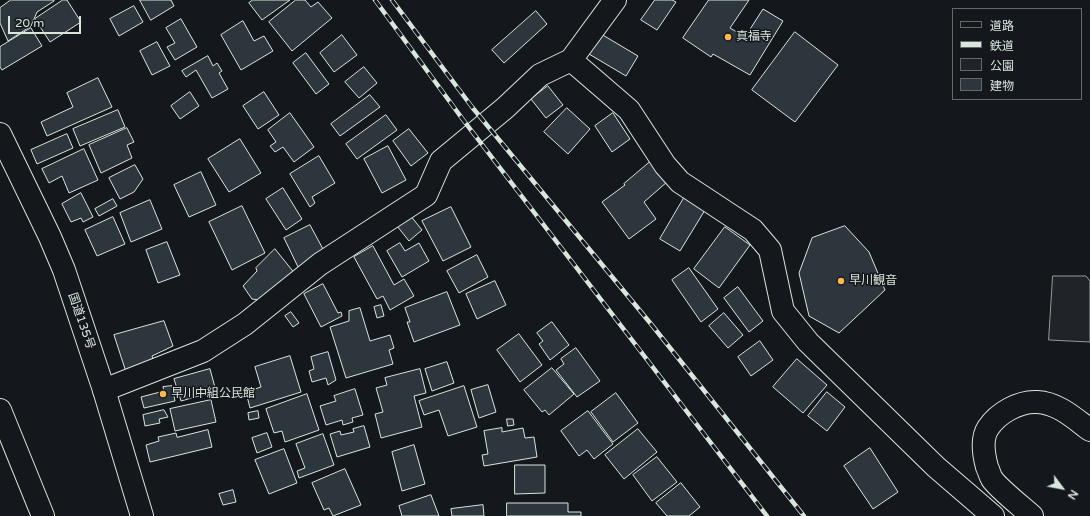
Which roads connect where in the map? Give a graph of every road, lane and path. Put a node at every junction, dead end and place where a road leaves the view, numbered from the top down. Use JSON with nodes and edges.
{"nodes":[{"id":1,"x":615,"y":0,"type":"edge"},
{"id":2,"x":572,"y":60,"type":"junction"},
{"id":3,"x":0,"y":134,"type":"edge"},
{"id":4,"x":104,"y":390,"type":"junction"},
{"id":5,"x":0,"y":410,"type":"edge"},
{"id":6,"x":1090,"y":430,"type":"edge"},
{"id":7,"x":0,"y":446,"type":"edge"},
{"id":8,"x":28,"y":516,"type":"edge"},
{"id":9,"x":43,"y":516,"type":"edge"},
{"id":10,"x":142,"y":516,"type":"edge"},
{"id":11,"x":993,"y":516,"type":"edge"},
{"id":12,"x":1032,"y":516,"type":"edge"}],
"edges":[{"from":1,"to":2,"type":"main road"},
{"from":2,"to":4,"type":"main road"},
{"from":2,"to":11,"type":"main road"},
{"from":3,"to":4,"type":"main road","name":"国道135号"},
{"from":4,"to":10,"type":"main road","name":"国道135号"},
{"from":5,"to":9,"type":"main road"},
{"from":6,"to":12,"type":"main road"},
{"from":7,"to":8,"type":"main road"}]}
